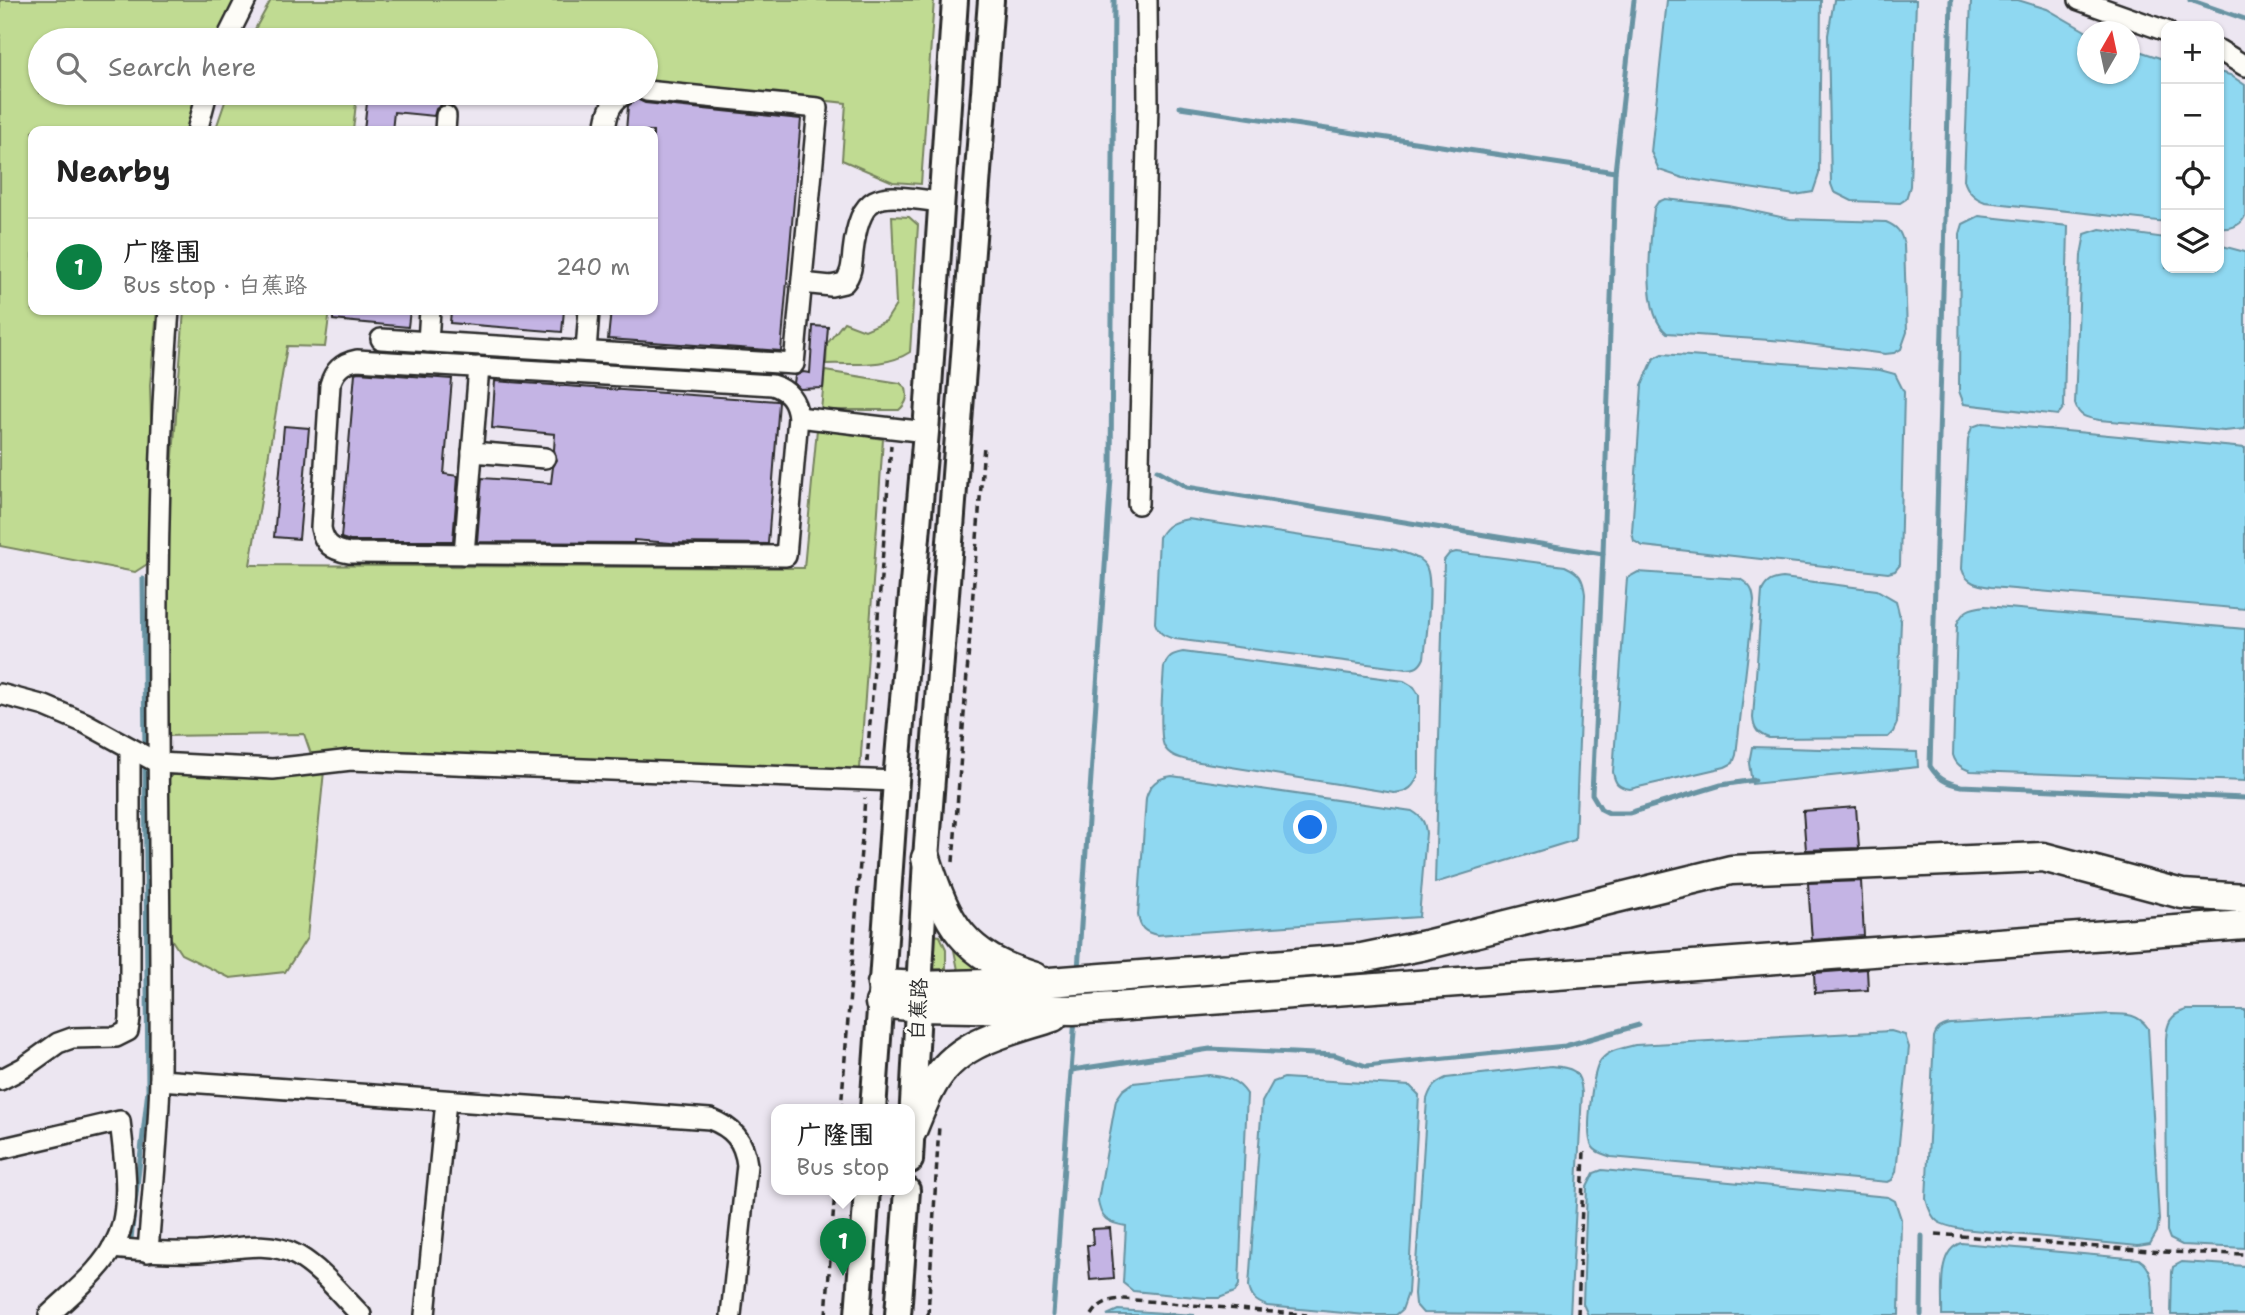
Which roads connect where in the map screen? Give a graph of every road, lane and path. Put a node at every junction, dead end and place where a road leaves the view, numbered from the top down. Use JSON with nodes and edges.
{"nodes":[{"id":1,"x":246,"y":0,"type":"edge"},
{"id":2,"x":955,"y":0,"type":"edge"},
{"id":3,"x":990,"y":0,"type":"edge"},
{"id":4,"x":1147,"y":0,"type":"edge"},
{"id":5,"x":2079,"y":0,"type":"edge"},
{"id":6,"x":232,"y":28,"type":"edge"},
{"id":7,"x":2161,"y":29,"type":"edge"},
{"id":8,"x":2224,"y":53,"type":"edge"},
{"id":9,"x":2245,"y":66,"type":"edge"},
{"id":10,"x":658,"y":92,"type":"edge"},
{"id":11,"x":203,"y":105,"type":"edge"},
{"id":12,"x":612,"y":105,"type":"edge"},
{"id":13,"x":198,"y":126,"type":"edge"},
{"id":14,"x":607,"y":126,"type":"edge"},
{"id":15,"x":941,"y":202,"type":"junction"},
{"id":16,"x":802,"y":283,"type":"junction"},
{"id":17,"x":169,"y":315,"type":"edge"},
{"id":18,"x":430,"y":315,"type":"edge"},
{"id":19,"x":589,"y":315,"type":"edge"},
{"id":20,"x":381,"y":339,"type":"dead end"},
{"id":21,"x":428,"y":342,"type":"junction"},
{"id":22,"x":586,"y":351,"type":"junction"},
{"id":23,"x":479,"y":367,"type":"junction"},
{"id":24,"x":798,"y":417,"type":"junction"},
{"id":25,"x":926,"y":432,"type":"junction"},
{"id":26,"x":984,"y":445,"type":"dead end"},
{"id":27,"x":472,"y":452,"type":"junction"},
{"id":28,"x":545,"y":458,"type":"dead end"},
{"id":29,"x":1138,"y":505,"type":"dead end"},
{"id":30,"x":464,"y":554,"type":"junction"},
{"id":31,"x":0,"y":694,"type":"edge"},
{"id":32,"x":130,"y":748,"type":"junction"},
{"id":33,"x":158,"y":763,"type":"junction"},
{"id":34,"x":896,"y":781,"type":"junction"},
{"id":35,"x":939,"y":864,"type":"junction"},
{"id":36,"x":2245,"y":898,"type":"edge"},
{"id":37,"x":2245,"y":925,"type":"edge"},
{"id":38,"x":1050,"y":982,"type":"junction"},
{"id":39,"x":881,"y":994,"type":"junction"},
{"id":40,"x":919,"y":997,"type":"junction"},
{"id":41,"x":1073,"y":1010,"type":"junction"},
{"id":42,"x":0,"y":1080,"type":"edge"},
{"id":43,"x":160,"y":1080,"type":"junction"},
{"id":44,"x":446,"y":1101,"type":"junction"},
{"id":45,"x":873,"y":1104,"type":"edge"},
{"id":46,"x":913,"y":1104,"type":"edge"},
{"id":47,"x":940,"y":1112,"type":"dead end"},
{"id":48,"x":915,"y":1124,"type":"edge"},
{"id":49,"x":0,"y":1149,"type":"edge"},
{"id":50,"x":1584,"y":1150,"type":"dead end"},
{"id":51,"x":835,"y":1195,"type":"edge"},
{"id":52,"x":867,"y":1195,"type":"edge"},
{"id":53,"x":907,"y":1195,"type":"edge"},
{"id":54,"x":1936,"y":1234,"type":"dead end"},
{"id":55,"x":112,"y":1248,"type":"junction"},
{"id":56,"x":148,"y":1252,"type":"junction"},
{"id":57,"x":2245,"y":1254,"type":"edge"},
{"id":58,"x":49,"y":1315,"type":"edge"},
{"id":59,"x":361,"y":1315,"type":"edge"},
{"id":60,"x":425,"y":1315,"type":"edge"},
{"id":61,"x":731,"y":1315,"type":"edge"},
{"id":62,"x":826,"y":1315,"type":"edge"},
{"id":63,"x":858,"y":1315,"type":"edge"},
{"id":64,"x":898,"y":1315,"type":"edge"},
{"id":65,"x":928,"y":1315,"type":"edge"},
{"id":66,"x":1092,"y":1315,"type":"edge"},
{"id":67,"x":1307,"y":1315,"type":"edge"},
{"id":68,"x":1578,"y":1315,"type":"edge"}],
"edges":[{"from":1,"to":6,"type":"street"},
{"from":2,"to":15,"type":"main road"},
{"from":3,"to":35,"type":"main road","name":"白蕉路"},
{"from":4,"to":29,"type":"street"},
{"from":5,"to":7,"type":"street"},
{"from":8,"to":9,"type":"street"},
{"from":10,"to":16,"type":"street"},
{"from":11,"to":13,"type":"street"},
{"from":12,"to":14,"type":"street"},
{"from":15,"to":16,"type":"street"},
{"from":15,"to":25,"type":"main road"},
{"from":16,"to":22,"type":"street"},
{"from":17,"to":33,"type":"street"},
{"from":18,"to":21,"type":"street"},
{"from":19,"to":22,"type":"street"},
{"from":20,"to":21,"type":"street"},
{"from":21,"to":22,"type":"street"},
{"from":23,"to":24,"type":"street"},
{"from":23,"to":27,"type":"street"},
{"from":23,"to":30,"type":"street"},
{"from":24,"to":25,"type":"street"},
{"from":24,"to":30,"type":"street"},
{"from":25,"to":34,"type":"main road"},
{"from":26,"to":35,"type":"path"},
{"from":27,"to":28,"type":"street"},
{"from":27,"to":30,"type":"street"},
{"from":31,"to":32,"type":"street"},
{"from":32,"to":33,"type":"street"},
{"from":32,"to":42,"type":"street"},
{"from":33,"to":34,"type":"street"},
{"from":33,"to":43,"type":"street"},
{"from":34,"to":39,"type":"main road"},
{"from":35,"to":38,"type":"highway"},
{"from":35,"to":40,"type":"main road","name":"白蕉路"},
{"from":36,"to":38,"type":"highway"},
{"from":37,"to":41,"type":"highway"},
{"from":38,"to":40,"type":"highway"},
{"from":39,"to":40,"type":"highway"},
{"from":39,"to":45,"type":"main road"},
{"from":40,"to":41,"type":"highway"},
{"from":40,"to":46,"type":"main road","name":"白蕉路"},
{"from":41,"to":48,"type":"highway"},
{"from":43,"to":44,"type":"street"},
{"from":43,"to":56,"type":"street"},
{"from":44,"to":60,"type":"street"},
{"from":44,"to":61,"type":"street"},
{"from":47,"to":65,"type":"path"},
{"from":49,"to":55,"type":"street"},
{"from":50,"to":68,"type":"path"},
{"from":51,"to":62,"type":"path"},
{"from":52,"to":63,"type":"main road"},
{"from":53,"to":64,"type":"main road"},
{"from":54,"to":57,"type":"path"},
{"from":55,"to":56,"type":"street"},
{"from":55,"to":58,"type":"street"},
{"from":56,"to":59,"type":"street"},
{"from":66,"to":67,"type":"path"}]}
